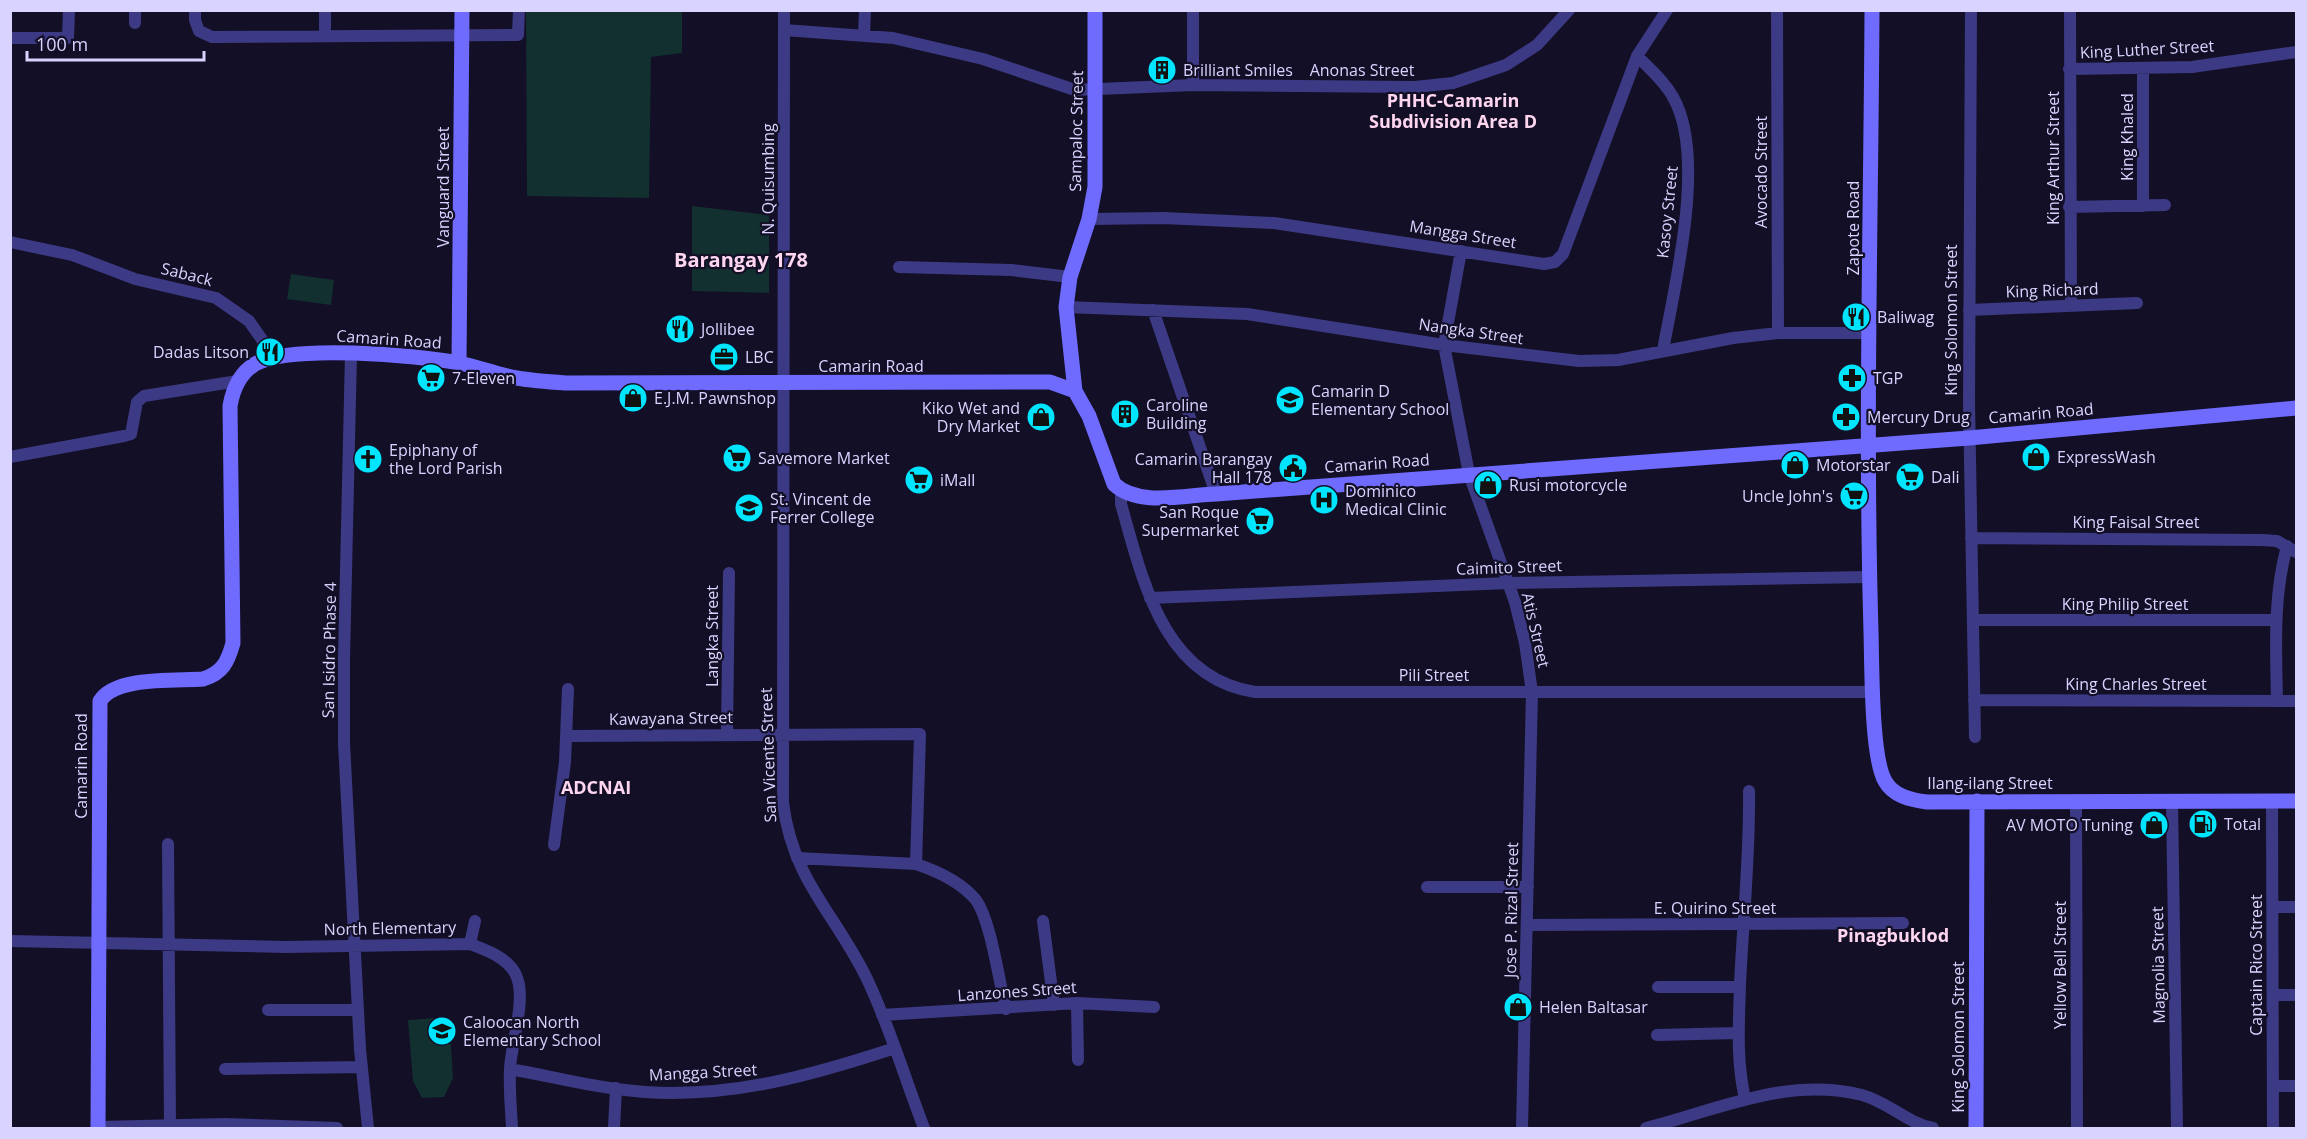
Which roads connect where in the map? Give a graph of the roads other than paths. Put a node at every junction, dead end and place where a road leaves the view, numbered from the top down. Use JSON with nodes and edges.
{"nodes":[{"id":1,"x":69,"y":10,"type":"edge"},
{"id":2,"x":195,"y":10,"type":"edge"},
{"id":3,"x":325,"y":10,"type":"edge"},
{"id":4,"x":462,"y":10,"type":"edge"},
{"id":5,"x":519,"y":10,"type":"edge"},
{"id":6,"x":784,"y":10,"type":"edge"},
{"id":7,"x":865,"y":10,"type":"edge"},
{"id":8,"x":1095,"y":10,"type":"edge"},
{"id":9,"x":1193,"y":10,"type":"edge"},
{"id":10,"x":1569,"y":10,"type":"edge"},
{"id":11,"x":1666,"y":10,"type":"edge"},
{"id":12,"x":1777,"y":10,"type":"edge"},
{"id":13,"x":1872,"y":10,"type":"edge"},
{"id":14,"x":1971,"y":10,"type":"edge"},
{"id":15,"x":2070,"y":10,"type":"edge"},
{"id":16,"x":784,"y":30,"type":"junction"},
{"id":17,"x":325,"y":35,"type":"junction"},
{"id":18,"x":462,"y":35,"type":"junction"},
{"id":19,"x":864,"y":36,"type":"junction"},
{"id":20,"x":10,"y":38,"type":"edge"},
{"id":21,"x":2296,"y":52,"type":"edge"},
{"id":22,"x":1636,"y":56,"type":"junction"},
{"id":23,"x":2069,"y":69,"type":"junction"},
{"id":24,"x":2143,"y":69,"type":"junction"},
{"id":25,"x":1194,"y":85,"type":"junction"},
{"id":26,"x":1094,"y":89,"type":"junction"},
{"id":27,"x":2165,"y":205,"type":"dead end"},
{"id":28,"x":2143,"y":206,"type":"junction"},
{"id":29,"x":2069,"y":207,"type":"junction"},
{"id":30,"x":1089,"y":219,"type":"junction"},
{"id":31,"x":10,"y":242,"type":"edge"},
{"id":32,"x":1461,"y":251,"type":"junction"},
{"id":33,"x":899,"y":267,"type":"dead end"},
{"id":34,"x":1070,"y":277,"type":"junction"},
{"id":35,"x":2137,"y":303,"type":"dead end"},
{"id":36,"x":2071,"y":306,"type":"junction"},
{"id":37,"x":1066,"y":307,"type":"junction"},
{"id":38,"x":1153,"y":310,"type":"junction"},
{"id":39,"x":1970,"y":310,"type":"junction"},
{"id":40,"x":1779,"y":333,"type":"junction"},
{"id":41,"x":1870,"y":333,"type":"junction"},
{"id":42,"x":1444,"y":345,"type":"junction"},
{"id":43,"x":1663,"y":350,"type":"junction"},
{"id":44,"x":351,"y":354,"type":"junction"},
{"id":45,"x":270,"y":358,"type":"junction"},
{"id":46,"x":459,"y":363,"type":"junction"},
{"id":47,"x":238,"y":381,"type":"junction"},
{"id":48,"x":785,"y":384,"type":"junction"},
{"id":49,"x":1075,"y":391,"type":"junction"},
{"id":50,"x":2296,"y":408,"type":"edge"},
{"id":51,"x":1969,"y":438,"type":"junction"},
{"id":52,"x":1869,"y":445,"type":"junction"},
{"id":53,"x":10,"y":457,"type":"edge"},
{"id":54,"x":1469,"y":474,"type":"junction"},
{"id":55,"x":1121,"y":491,"type":"junction"},
{"id":56,"x":1216,"y":494,"type":"junction"},
{"id":57,"x":1971,"y":538,"type":"junction"},
{"id":58,"x":2292,"y":549,"type":"edge"},
{"id":59,"x":729,"y":573,"type":"dead end"},
{"id":60,"x":1869,"y":577,"type":"junction"},
{"id":61,"x":1508,"y":583,"type":"junction"},
{"id":62,"x":1150,"y":598,"type":"junction"},
{"id":63,"x":1973,"y":620,"type":"junction"},
{"id":64,"x":2276,"y":620,"type":"junction"},
{"id":65,"x":568,"y":689,"type":"dead end"},
{"id":66,"x":1532,"y":692,"type":"junction"},
{"id":67,"x":1873,"y":692,"type":"junction"},
{"id":68,"x":1974,"y":700,"type":"junction"},
{"id":69,"x":2277,"y":701,"type":"junction"},
{"id":70,"x":2296,"y":701,"type":"edge"},
{"id":71,"x":727,"y":734,"type":"junction"},
{"id":72,"x":781,"y":734,"type":"junction"},
{"id":73,"x":567,"y":736,"type":"junction"},
{"id":74,"x":1975,"y":737,"type":"dead end"},
{"id":75,"x":1749,"y":790,"type":"dead end"},
{"id":76,"x":1977,"y":801,"type":"junction"},
{"id":77,"x":2076,"y":801,"type":"junction"},
{"id":78,"x":2172,"y":801,"type":"junction"},
{"id":79,"x":2272,"y":801,"type":"junction"},
{"id":80,"x":2296,"y":801,"type":"edge"},
{"id":81,"x":168,"y":844,"type":"dead end"},
{"id":82,"x":555,"y":845,"type":"dead end"},
{"id":83,"x":797,"y":858,"type":"junction"},
{"id":84,"x":916,"y":864,"type":"junction"},
{"id":85,"x":1426,"y":887,"type":"dead end"},
{"id":86,"x":1528,"y":887,"type":"junction"},
{"id":87,"x":2272,"y":907,"type":"junction"},
{"id":88,"x":2296,"y":907,"type":"edge"},
{"id":89,"x":475,"y":921,"type":"dead end"},
{"id":90,"x":1043,"y":921,"type":"dead end"},
{"id":91,"x":1903,"y":923,"type":"dead end"},
{"id":92,"x":1527,"y":925,"type":"junction"},
{"id":93,"x":1743,"y":925,"type":"junction"},
{"id":94,"x":10,"y":941,"type":"edge"},
{"id":95,"x":99,"y":943,"type":"junction"},
{"id":96,"x":169,"y":943,"type":"junction"},
{"id":97,"x":470,"y":944,"type":"junction"},
{"id":98,"x":355,"y":945,"type":"junction"},
{"id":99,"x":1658,"y":987,"type":"dead end"},
{"id":100,"x":1740,"y":987,"type":"junction"},
{"id":101,"x":2273,"y":995,"type":"junction"},
{"id":102,"x":2296,"y":995,"type":"edge"},
{"id":103,"x":1077,"y":1003,"type":"junction"},
{"id":104,"x":1054,"y":1005,"type":"junction"},
{"id":105,"x":1154,"y":1007,"type":"dead end"},
{"id":106,"x":1006,"y":1009,"type":"junction"},
{"id":107,"x":268,"y":1010,"type":"dead end"},
{"id":108,"x":358,"y":1010,"type":"junction"},
{"id":109,"x":882,"y":1015,"type":"junction"},
{"id":110,"x":1737,"y":1033,"type":"junction"},
{"id":111,"x":1657,"y":1035,"type":"dead end"},
{"id":112,"x":895,"y":1048,"type":"junction"},
{"id":113,"x":1078,"y":1060,"type":"dead end"},
{"id":114,"x":361,"y":1067,"type":"junction"},
{"id":115,"x":225,"y":1069,"type":"dead end"},
{"id":116,"x":510,"y":1069,"type":"junction"},
{"id":117,"x":2273,"y":1086,"type":"junction"},
{"id":118,"x":2296,"y":1086,"type":"edge"},
{"id":119,"x":616,"y":1088,"type":"junction"},
{"id":120,"x":1745,"y":1099,"type":"junction"},
{"id":121,"x":170,"y":1126,"type":"junction"},
{"id":122,"x":225,"y":1126,"type":"edge"},
{"id":123,"x":99,"y":1128,"type":"edge"},
{"id":124,"x":337,"y":1128,"type":"edge"},
{"id":125,"x":368,"y":1128,"type":"edge"},
{"id":126,"x":512,"y":1128,"type":"edge"},
{"id":127,"x":614,"y":1128,"type":"edge"},
{"id":128,"x":924,"y":1128,"type":"edge"},
{"id":129,"x":1522,"y":1128,"type":"edge"},
{"id":130,"x":1651,"y":1128,"type":"edge"},
{"id":131,"x":1933,"y":1128,"type":"edge"},
{"id":132,"x":1976,"y":1128,"type":"edge"},
{"id":133,"x":2077,"y":1128,"type":"edge"},
{"id":134,"x":2177,"y":1128,"type":"edge"},
{"id":135,"x":2273,"y":1128,"type":"edge"}],
"edges":[{"from":1,"to":20,"type":"street"},
{"from":2,"to":17,"type":"street"},
{"from":3,"to":17,"type":"street"},
{"from":4,"to":18,"type":"main road","name":"Vanguard Street"},
{"from":5,"to":18,"type":"street"},
{"from":6,"to":16,"type":"street","name":"N. Quisumbing"},
{"from":7,"to":19,"type":"street"},
{"from":8,"to":26,"type":"main road","name":"Sampaloc Street"},
{"from":9,"to":25,"type":"street"},
{"from":10,"to":25,"type":"street","name":"Anonas Street"},
{"from":11,"to":22,"type":"street","name":"Mangga Street"},
{"from":12,"to":40,"type":"street","name":"Avocado Street"},
{"from":13,"to":41,"type":"main road","name":"Zapote Road"},
{"from":14,"to":39,"type":"street","name":"King Solomon Street"},
{"from":15,"to":23,"type":"street","name":"King Arthur Street"},
{"from":16,"to":19,"type":"street","name":"Anonas Street"},
{"from":16,"to":48,"type":"street","name":"N. Quisumbing"},
{"from":17,"to":18,"type":"street"},
{"from":18,"to":46,"type":"main road","name":"Vanguard Street"},
{"from":19,"to":26,"type":"street","name":"Anonas Street"},
{"from":21,"to":24,"type":"street","name":"King Luther Street"},
{"from":22,"to":32,"type":"street","name":"Mangga Street"},
{"from":22,"to":43,"type":"street","name":"Kasoy Street"},
{"from":23,"to":24,"type":"street","name":"King Luther Street"},
{"from":23,"to":29,"type":"street","name":"King Arthur Street"},
{"from":24,"to":28,"type":"street","name":"King Khaled"},
{"from":25,"to":26,"type":"street","name":"Anonas Street"},
{"from":26,"to":30,"type":"main road","name":"Sampaloc Street"},
{"from":27,"to":28,"type":"street"},
{"from":28,"to":29,"type":"street"},
{"from":29,"to":36,"type":"street","name":"King Arthur Street"},
{"from":30,"to":32,"type":"street","name":"Mangga Street"},
{"from":30,"to":34,"type":"main road","name":"Sampaloc Street"},
{"from":31,"to":45,"type":"street","name":"Saback"},
{"from":32,"to":42,"type":"street"},
{"from":33,"to":34,"type":"street"},
{"from":34,"to":37,"type":"main road","name":"Sampaloc Street"},
{"from":35,"to":36,"type":"street","name":"King Richard"},
{"from":36,"to":39,"type":"street","name":"King Richard"},
{"from":37,"to":38,"type":"street","name":"Nangka Street"},
{"from":37,"to":49,"type":"main road","name":"Sampaloc Street"},
{"from":38,"to":42,"type":"street","name":"Nangka Street"},
{"from":38,"to":56,"type":"street"},
{"from":39,"to":51,"type":"street","name":"King Solomon Street"},
{"from":40,"to":41,"type":"street","name":"Nangka Street"},
{"from":40,"to":43,"type":"street","name":"Nangka Street"},
{"from":41,"to":52,"type":"main road","name":"Zapote Road"},
{"from":42,"to":43,"type":"street","name":"Nangka Street"},
{"from":42,"to":54,"type":"street","name":"Atis Street"},
{"from":44,"to":45,"type":"main road","name":"Camarin Road"},
{"from":44,"to":46,"type":"main road","name":"Camarin Road"},
{"from":44,"to":98,"type":"street","name":"San Isidro Phase 4"},
{"from":45,"to":47,"type":"main road","name":"Camarin Road"},
{"from":46,"to":48,"type":"main road","name":"Camarin Road"},
{"from":47,"to":53,"type":"street"},
{"from":47,"to":95,"type":"main road","name":"Camarin Road"},
{"from":48,"to":49,"type":"main road","name":"Camarin Road"},
{"from":48,"to":72,"type":"street","name":"San Vicente Street"},
{"from":49,"to":55,"type":"main road"},
{"from":50,"to":51,"type":"main road","name":"Camarin Road"},
{"from":51,"to":52,"type":"main road","name":"Camarin Road"},
{"from":51,"to":57,"type":"street","name":"King Solomon Street"},
{"from":52,"to":54,"type":"main road","name":"Camarin Road"},
{"from":52,"to":60,"type":"main road","name":"Ilang-ilang Street"},
{"from":54,"to":56,"type":"main road","name":"Camarin Road"},
{"from":54,"to":61,"type":"street","name":"Atis Street"},
{"from":55,"to":56,"type":"main road","name":"Camarin Road"},
{"from":55,"to":62,"type":"street","name":"Pili Street"},
{"from":57,"to":58,"type":"street","name":"King Faisal Street"},
{"from":57,"to":63,"type":"street","name":"King Solomon Street"},
{"from":58,"to":64,"type":"street"},
{"from":59,"to":71,"type":"street","name":"Langka Street"},
{"from":60,"to":61,"type":"street","name":"Caimito Street"},
{"from":60,"to":67,"type":"main road","name":"Ilang-ilang Street"},
{"from":61,"to":62,"type":"street","name":"Caimito Street"},
{"from":61,"to":66,"type":"street","name":"Atis Street"},
{"from":62,"to":66,"type":"street","name":"Pili Street"},
{"from":63,"to":64,"type":"street","name":"King Philip Street"},
{"from":63,"to":68,"type":"street","name":"King Solomon Street"},
{"from":64,"to":69,"type":"street"},
{"from":65,"to":73,"type":"street"},
{"from":66,"to":67,"type":"street","name":"Pili Street"},
{"from":66,"to":86,"type":"street","name":"Jose P. Rizal Street"},
{"from":67,"to":76,"type":"main road","name":"Ilang-ilang Street"},
{"from":68,"to":69,"type":"street","name":"King Charles Street"},
{"from":68,"to":74,"type":"street","name":"King Solomon Street"},
{"from":69,"to":70,"type":"street","name":"King Charles Street"},
{"from":71,"to":72,"type":"street","name":"Kawayana Street"},
{"from":71,"to":73,"type":"street","name":"Kawayana Street"},
{"from":72,"to":83,"type":"street","name":"San Vicente Street"},
{"from":72,"to":84,"type":"street","name":"Kawayana Street"},
{"from":73,"to":82,"type":"street"},
{"from":75,"to":93,"type":"street"},
{"from":76,"to":77,"type":"main road","name":"Ilang-ilang Street"},
{"from":76,"to":132,"type":"main road","name":"King Solomon Street"},
{"from":77,"to":78,"type":"main road","name":"Ilang-ilang Street"},
{"from":77,"to":133,"type":"street","name":"Yellow Bell Street"},
{"from":78,"to":79,"type":"main road","name":"Ilang-ilang Street"},
{"from":78,"to":134,"type":"street","name":"Magnolia Street"},
{"from":79,"to":80,"type":"main road","name":"Ilang-ilang Street"},
{"from":79,"to":87,"type":"street","name":"Captain Rico Street"},
{"from":81,"to":96,"type":"street"},
{"from":83,"to":84,"type":"street"},
{"from":83,"to":109,"type":"street","name":"San Vicente Street"},
{"from":84,"to":106,"type":"street"},
{"from":85,"to":86,"type":"street"},
{"from":86,"to":92,"type":"street","name":"Jose P. Rizal Street"},
{"from":87,"to":88,"type":"street"},
{"from":87,"to":101,"type":"street","name":"Captain Rico Street"},
{"from":89,"to":97,"type":"street"},
{"from":90,"to":104,"type":"street"},
{"from":91,"to":93,"type":"street","name":"E. Quirino Street"},
{"from":92,"to":93,"type":"street","name":"E. Quirino Street"},
{"from":92,"to":129,"type":"street","name":"Jose P. Rizal Street"},
{"from":93,"to":100,"type":"street"},
{"from":94,"to":95,"type":"street","name":"North Elementary"},
{"from":95,"to":96,"type":"street","name":"North Elementary"},
{"from":95,"to":123,"type":"main road","name":"Camarin Road"},
{"from":96,"to":98,"type":"street","name":"North Elementary"},
{"from":96,"to":121,"type":"street"},
{"from":97,"to":98,"type":"street","name":"North Elementary"},
{"from":97,"to":116,"type":"street","name":"North Elementary"},
{"from":98,"to":108,"type":"street","name":"San Isidro Phase 4"},
{"from":99,"to":100,"type":"street"},
{"from":100,"to":110,"type":"street"},
{"from":101,"to":102,"type":"street"},
{"from":101,"to":117,"type":"street","name":"Captain Rico Street"},
{"from":103,"to":104,"type":"street","name":"Lanzones Street"},
{"from":103,"to":105,"type":"street","name":"Lanzones Street"},
{"from":103,"to":113,"type":"street"},
{"from":104,"to":106,"type":"street","name":"Lanzones Street"},
{"from":106,"to":109,"type":"street","name":"Lanzones Street"},
{"from":107,"to":108,"type":"street"},
{"from":108,"to":114,"type":"street","name":"San Isidro Phase 4"},
{"from":109,"to":112,"type":"street","name":"San Vicente Street"},
{"from":110,"to":111,"type":"street"},
{"from":110,"to":120,"type":"street"},
{"from":112,"to":119,"type":"street","name":"Mangga Street"},
{"from":112,"to":128,"type":"street","name":"San Vicente Street"},
{"from":114,"to":115,"type":"street"},
{"from":114,"to":125,"type":"street","name":"San Isidro Phase 4"},
{"from":116,"to":119,"type":"street","name":"Mangga Street"},
{"from":116,"to":126,"type":"street","name":"North Elementary"},
{"from":117,"to":118,"type":"street"},
{"from":117,"to":135,"type":"street","name":"Captain Rico Street"},
{"from":119,"to":127,"type":"street"},
{"from":120,"to":130,"type":"street"},
{"from":120,"to":131,"type":"street"},
{"from":121,"to":122,"type":"street"},
{"from":121,"to":123,"type":"street"},
{"from":122,"to":124,"type":"street"}]}
